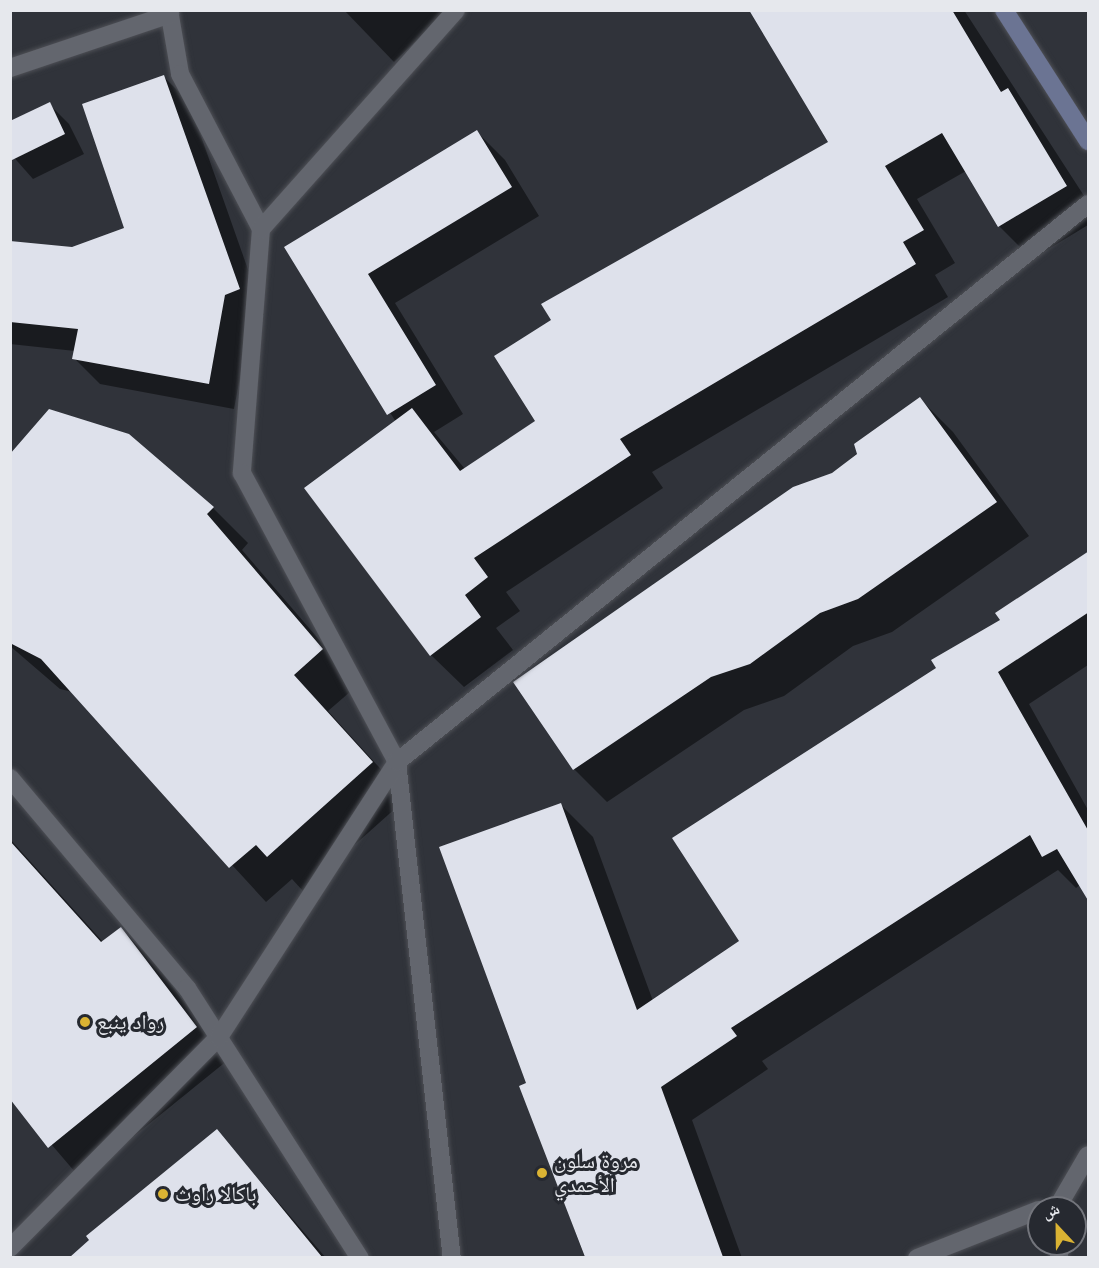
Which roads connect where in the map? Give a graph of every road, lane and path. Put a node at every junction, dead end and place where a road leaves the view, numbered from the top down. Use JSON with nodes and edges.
{"nodes":[{"id":1,"x":456,"y":10,"type":"edge"},
{"id":2,"x":1004,"y":10,"type":"edge"},
{"id":3,"x":170,"y":12,"type":"edge"},
{"id":4,"x":10,"y":68,"type":"edge"},
{"id":5,"x":1089,"y":141,"type":"edge"},
{"id":6,"x":1089,"y":204,"type":"edge"},
{"id":7,"x":261,"y":229,"type":"junction"},
{"id":8,"x":397,"y":762,"type":"junction"},
{"id":9,"x":10,"y":778,"type":"edge"},
{"id":10,"x":219,"y":1037,"type":"junction"},
{"id":11,"x":1089,"y":1155,"type":"edge"},
{"id":12,"x":1059,"y":1196,"type":"edge"},
{"id":13,"x":1027,"y":1215,"type":"edge"},
{"id":14,"x":10,"y":1248,"type":"edge"},
{"id":15,"x":360,"y":1257,"type":"edge"},
{"id":16,"x":452,"y":1257,"type":"edge"},
{"id":17,"x":917,"y":1257,"type":"edge"}],
"edges":[{"from":1,"to":7,"type":"street"},
{"from":2,"to":5,"type":"street"},
{"from":3,"to":4,"type":"street"},
{"from":3,"to":7,"type":"street"},
{"from":6,"to":8,"type":"street"},
{"from":7,"to":8,"type":"street"},
{"from":8,"to":10,"type":"street"},
{"from":8,"to":16,"type":"street"},
{"from":9,"to":10,"type":"street"},
{"from":10,"to":14,"type":"street"},
{"from":10,"to":15,"type":"street"},
{"from":11,"to":12,"type":"street"},
{"from":13,"to":17,"type":"street"}]}
